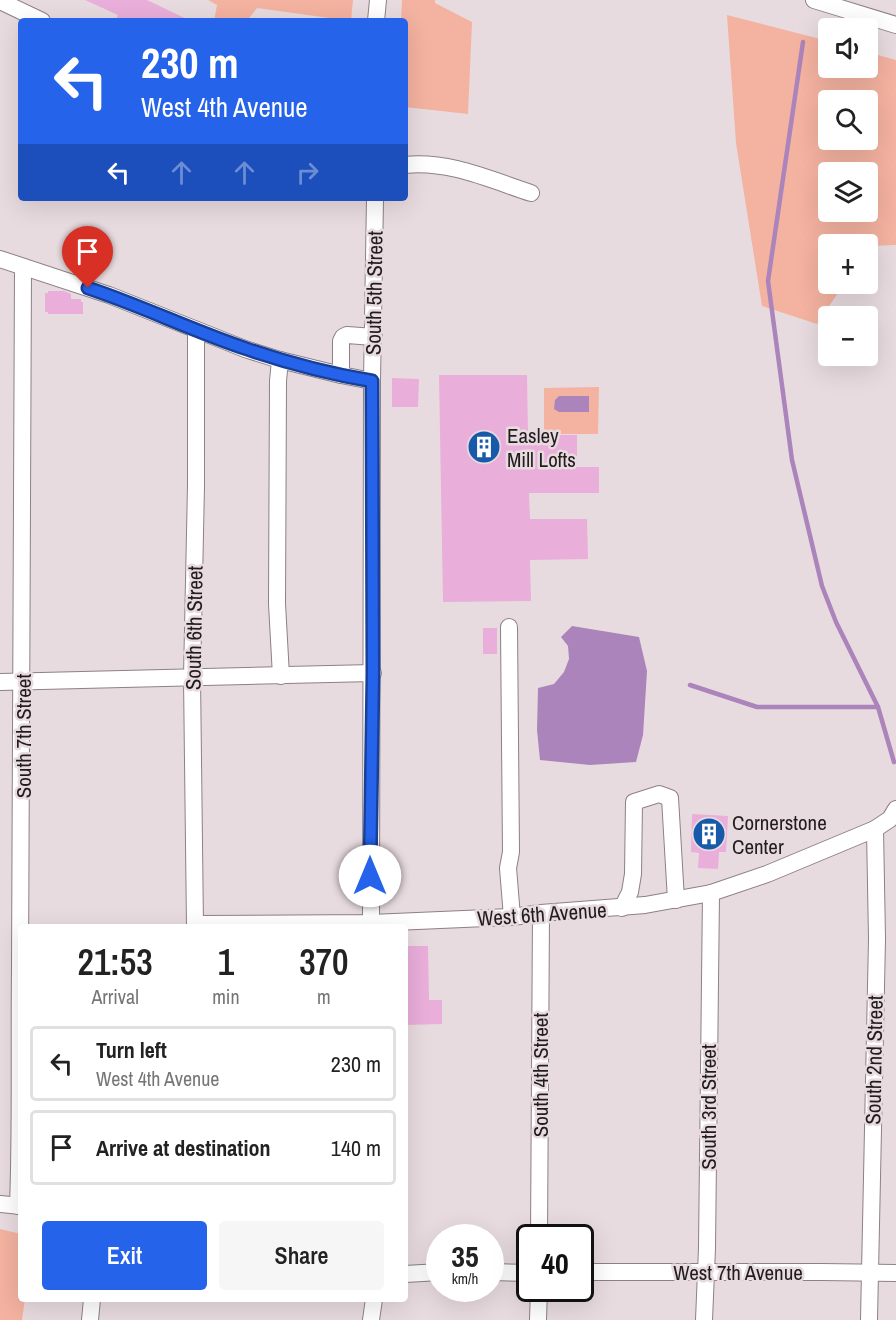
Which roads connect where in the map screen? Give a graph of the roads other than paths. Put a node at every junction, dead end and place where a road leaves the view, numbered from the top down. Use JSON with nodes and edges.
{"nodes":[{"id":1,"x":378,"y":0,"type":"edge"},
{"id":2,"x":814,"y":0,"type":"edge"},
{"id":3,"x":0,"y":1,"type":"edge"},
{"id":4,"x":36,"y":18,"type":"edge"},
{"id":5,"x":376,"y":18,"type":"edge"},
{"id":6,"x":896,"y":25,"type":"edge"},
{"id":7,"x":408,"y":165,"type":"edge"},
{"id":8,"x":531,"y":193,"type":"dead end"},
{"id":9,"x":375,"y":201,"type":"edge"},
{"id":10,"x":0,"y":259,"type":"edge"},
{"id":11,"x":23,"y":267,"type":"junction"},
{"id":12,"x":196,"y":330,"type":"junction"},
{"id":13,"x":374,"y":337,"type":"junction"},
{"id":14,"x":280,"y":360,"type":"junction"},
{"id":15,"x":340,"y":375,"type":"junction"},
{"id":16,"x":372,"y":381,"type":"junction"},
{"id":17,"x":509,"y":627,"type":"dead end"},
{"id":18,"x":373,"y":673,"type":"junction"},
{"id":19,"x":280,"y":676,"type":"junction"},
{"id":20,"x":192,"y":677,"type":"junction"},
{"id":21,"x":0,"y":682,"type":"edge"},
{"id":22,"x":23,"y":682,"type":"junction"},
{"id":23,"x":896,"y":809,"type":"edge"},
{"id":24,"x":875,"y":829,"type":"junction"},
{"id":25,"x":711,"y":894,"type":"junction"},
{"id":26,"x":676,"y":900,"type":"junction"},
{"id":27,"x":622,"y":908,"type":"junction"},
{"id":28,"x":541,"y":913,"type":"junction"},
{"id":29,"x":512,"y":917,"type":"junction"},
{"id":30,"x":21,"y":924,"type":"edge"},
{"id":31,"x":195,"y":924,"type":"edge"},
{"id":32,"x":371,"y":924,"type":"edge"},
{"id":33,"x":389,"y":924,"type":"edge"},
{"id":34,"x":0,"y":1204,"type":"edge"},
{"id":35,"x":18,"y":1206,"type":"edge"},
{"id":36,"x":539,"y":1224,"type":"edge"},
{"id":37,"x":594,"y":1272,"type":"edge"},
{"id":38,"x":706,"y":1272,"type":"junction"},
{"id":39,"x":426,"y":1273,"type":"edge"},
{"id":40,"x":869,"y":1273,"type":"junction"},
{"id":41,"x":896,"y":1273,"type":"edge"},
{"id":42,"x":408,"y":1274,"type":"edge"},
{"id":43,"x":92,"y":1302,"type":"edge"},
{"id":44,"x":374,"y":1302,"type":"edge"},
{"id":45,"x":539,"y":1302,"type":"edge"},
{"id":46,"x":90,"y":1320,"type":"edge"},
{"id":47,"x":371,"y":1320,"type":"edge"},
{"id":48,"x":538,"y":1320,"type":"edge"},
{"id":49,"x":704,"y":1320,"type":"edge"},
{"id":50,"x":869,"y":1320,"type":"edge"}],
"edges":[{"from":1,"to":5,"type":"street"},
{"from":2,"to":6,"type":"street"},
{"from":3,"to":4,"type":"street"},
{"from":7,"to":8,"type":"street"},
{"from":9,"to":13,"type":"street","name":"South 5th Street"},
{"from":10,"to":11,"type":"street"},
{"from":11,"to":12,"type":"street"},
{"from":11,"to":22,"type":"street","name":"South 7th Street"},
{"from":12,"to":14,"type":"street"},
{"from":12,"to":20,"type":"street","name":"South 6th Street"},
{"from":13,"to":15,"type":"street"},
{"from":13,"to":16,"type":"street","name":"South 5th Street"},
{"from":14,"to":15,"type":"street"},
{"from":14,"to":19,"type":"street"},
{"from":15,"to":16,"type":"street"},
{"from":16,"to":18,"type":"street","name":"South 5th Street"},
{"from":17,"to":29,"type":"street"},
{"from":18,"to":19,"type":"street"},
{"from":18,"to":32,"type":"street","name":"South 5th Street"},
{"from":19,"to":20,"type":"street"},
{"from":20,"to":22,"type":"street"},
{"from":20,"to":31,"type":"street","name":"South 6th Street"},
{"from":21,"to":22,"type":"street"},
{"from":22,"to":30,"type":"street","name":"South 7th Street"},
{"from":23,"to":24,"type":"street"},
{"from":24,"to":25,"type":"street","name":"West 6th Avenue"},
{"from":24,"to":40,"type":"street","name":"South 2nd Street"},
{"from":25,"to":26,"type":"street","name":"West 6th Avenue"},
{"from":25,"to":38,"type":"street","name":"South 3rd Street"},
{"from":26,"to":27,"type":"street","name":"West 6th Avenue"},
{"from":26,"to":27,"type":"street"},
{"from":27,"to":28,"type":"street","name":"West 6th Avenue"},
{"from":28,"to":29,"type":"street","name":"West 6th Avenue"},
{"from":28,"to":36,"type":"street","name":"South 4th Street"},
{"from":29,"to":33,"type":"street","name":"West 6th Avenue"},
{"from":34,"to":35,"type":"street"},
{"from":37,"to":38,"type":"street","name":"West 7th Avenue"},
{"from":38,"to":40,"type":"street","name":"West 7th Avenue"},
{"from":38,"to":49,"type":"street","name":"South 3rd Street"},
{"from":39,"to":42,"type":"street"},
{"from":40,"to":41,"type":"street","name":"West 7th Avenue"},
{"from":40,"to":50,"type":"street","name":"South 2nd Street"},
{"from":43,"to":46,"type":"street"},
{"from":44,"to":47,"type":"street"},
{"from":45,"to":48,"type":"street"}]}
